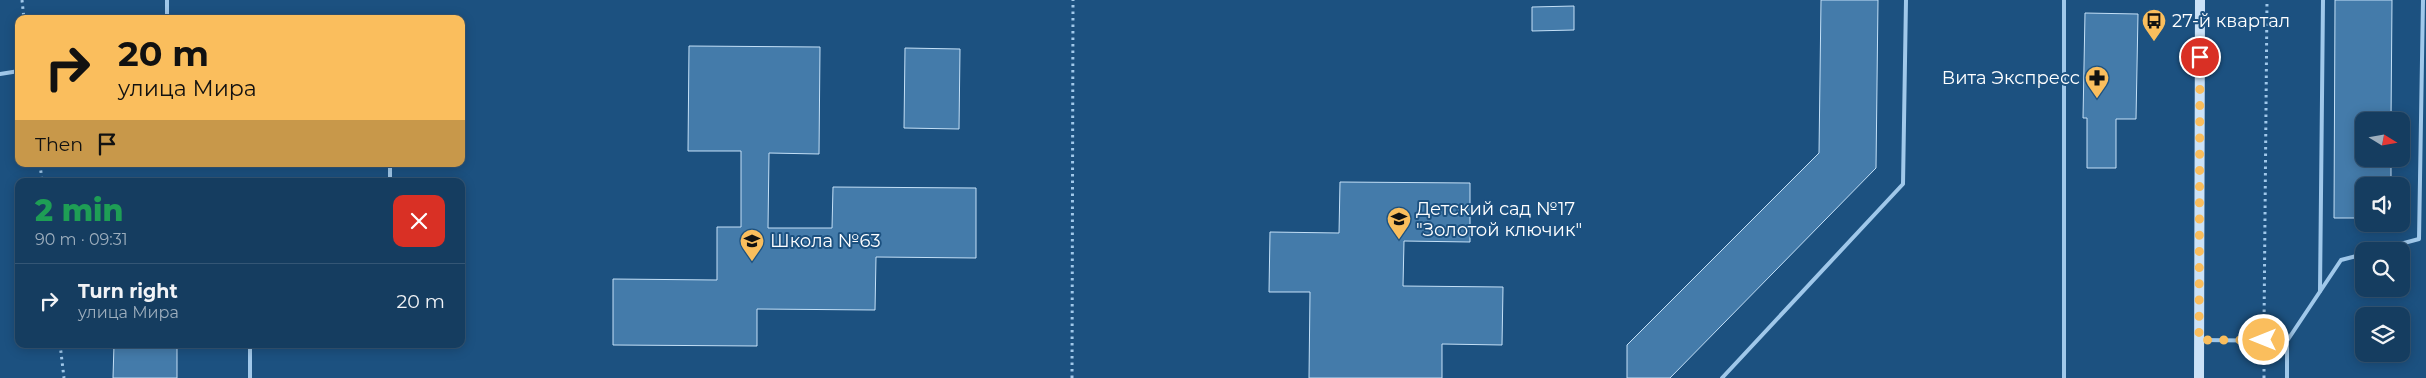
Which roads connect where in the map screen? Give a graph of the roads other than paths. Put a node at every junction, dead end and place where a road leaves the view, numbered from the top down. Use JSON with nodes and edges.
{"nodes":[{"id":1,"x":167,"y":0,"type":"edge"},
{"id":2,"x":1906,"y":0,"type":"edge"},
{"id":3,"x":2064,"y":0,"type":"edge"},
{"id":4,"x":2200,"y":0,"type":"edge"},
{"id":5,"x":2323,"y":0,"type":"edge"},
{"id":6,"x":2422,"y":0,"type":"edge"},
{"id":7,"x":167,"y":15,"type":"edge"},
{"id":8,"x":15,"y":72,"type":"edge"},
{"id":9,"x":0,"y":74,"type":"edge"},
{"id":10,"x":2408,"y":242,"type":"edge"},
{"id":11,"x":2355,"y":256,"type":"edge"},
{"id":12,"x":2320,"y":291,"type":"junction"},
{"id":13,"x":2199,"y":340,"type":"junction"},
{"id":14,"x":2287,"y":340,"type":"junction"},
{"id":15,"x":250,"y":348,"type":"edge"},
{"id":16,"x":250,"y":378,"type":"edge"},
{"id":17,"x":1722,"y":378,"type":"edge"},
{"id":18,"x":2064,"y":378,"type":"edge"},
{"id":19,"x":2199,"y":378,"type":"edge"},
{"id":20,"x":2287,"y":378,"type":"edge"}],
"edges":[{"from":1,"to":7,"type":"lane"},
{"from":2,"to":17,"type":"lane"},
{"from":3,"to":18,"type":"lane"},
{"from":4,"to":13,"type":"main road"},
{"from":5,"to":12,"type":"lane"},
{"from":6,"to":10,"type":"lane"},
{"from":8,"to":9,"type":"lane"},
{"from":11,"to":12,"type":"lane"},
{"from":12,"to":14,"type":"lane"},
{"from":13,"to":14,"type":"lane"},
{"from":13,"to":19,"type":"main road"},
{"from":14,"to":20,"type":"lane"},
{"from":15,"to":16,"type":"lane"}]}
